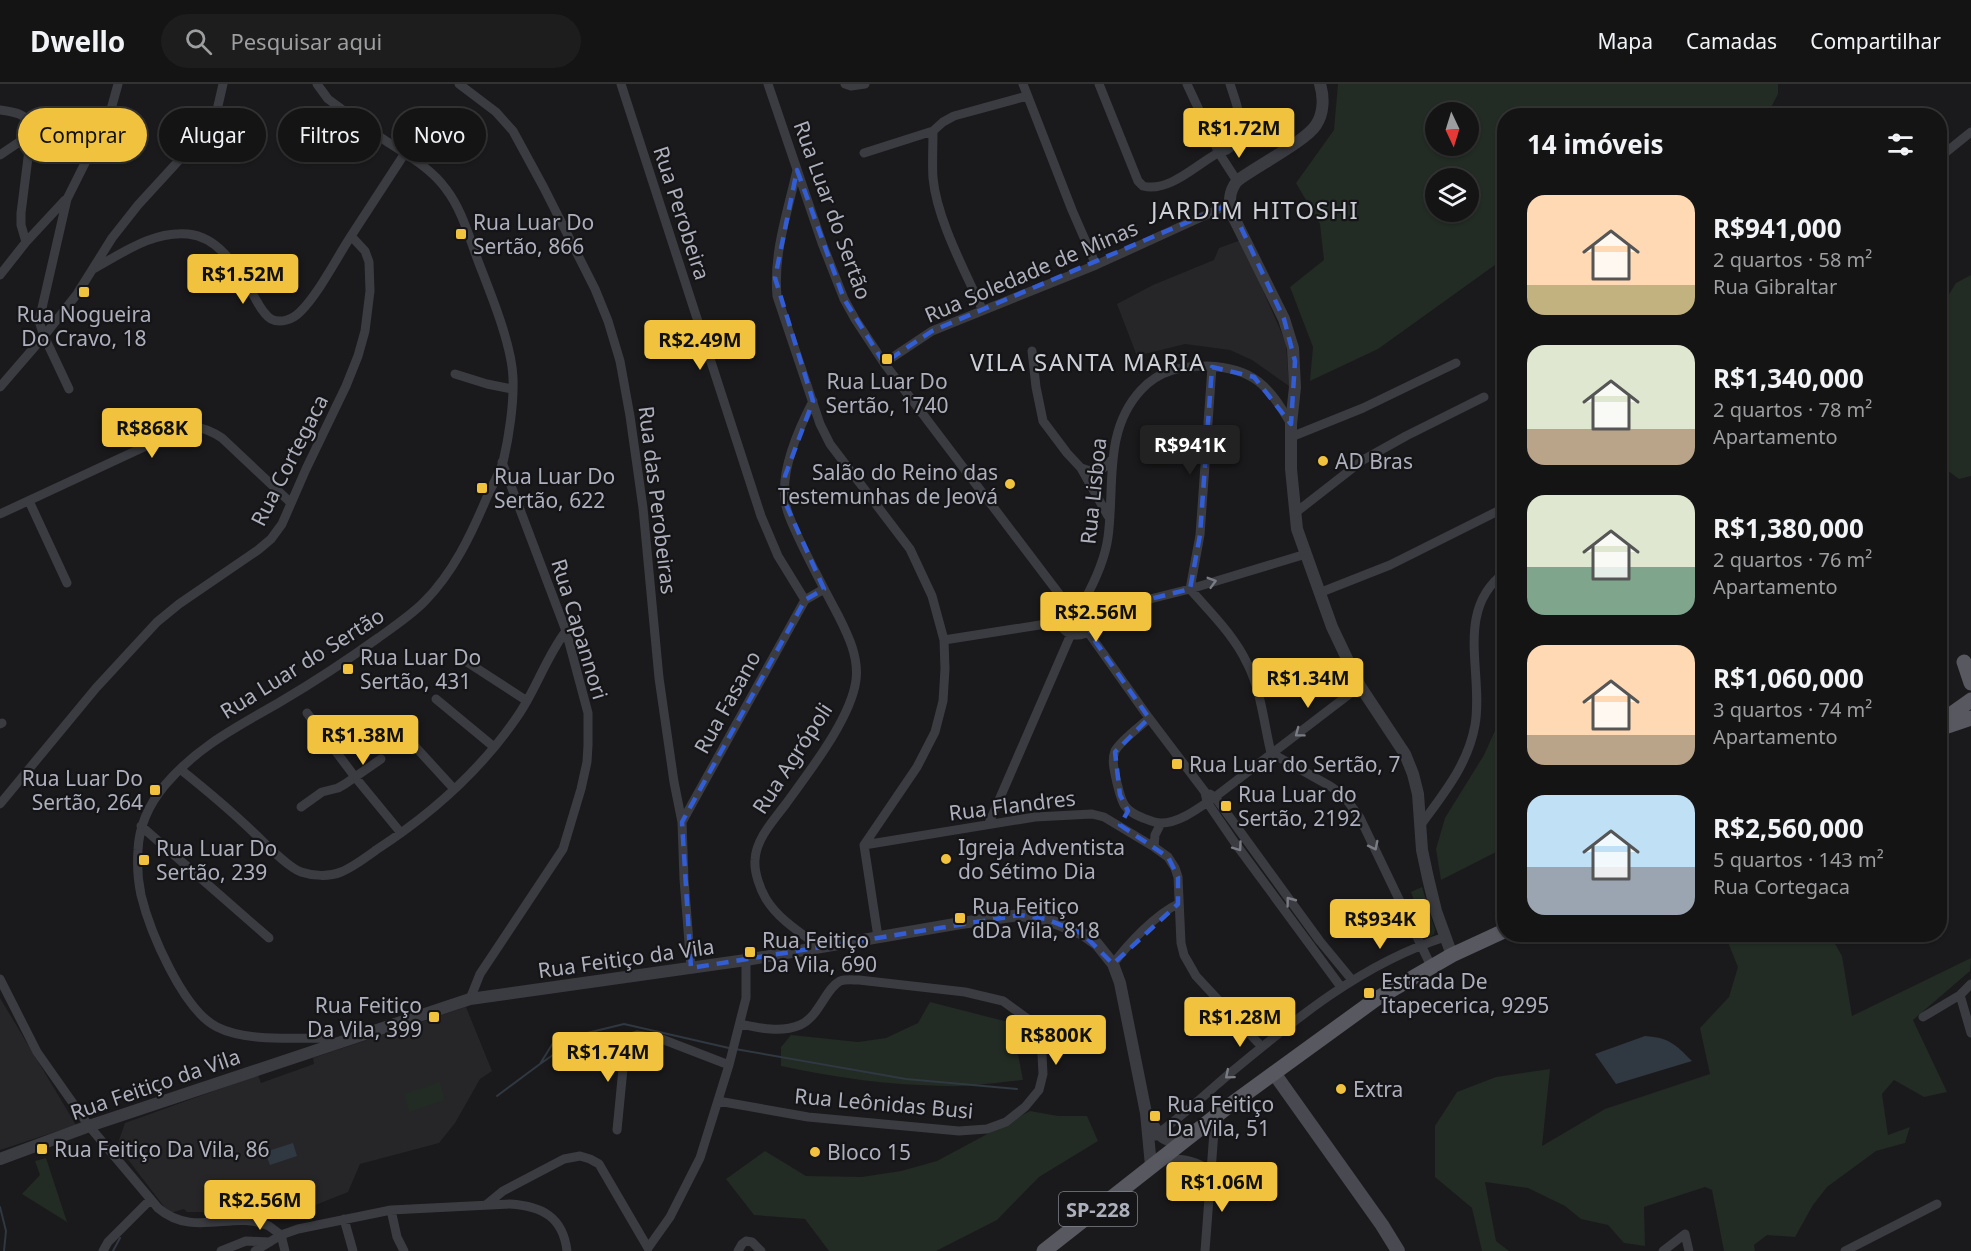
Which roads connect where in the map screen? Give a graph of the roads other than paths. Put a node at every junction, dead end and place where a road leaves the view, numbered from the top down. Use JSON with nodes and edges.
{"nodes":[{"id":1,"x":118,"y":84,"type":"edge"},
{"id":2,"x":223,"y":84,"type":"edge"},
{"id":3,"x":317,"y":84,"type":"edge"},
{"id":4,"x":459,"y":84,"type":"edge"},
{"id":5,"x":621,"y":84,"type":"edge"},
{"id":6,"x":768,"y":84,"type":"edge"},
{"id":7,"x":845,"y":84,"type":"edge"},
{"id":8,"x":1023,"y":84,"type":"edge"},
{"id":9,"x":1099,"y":84,"type":"edge"},
{"id":10,"x":1187,"y":84,"type":"edge"},
{"id":11,"x":1230,"y":84,"type":"edge"},
{"id":12,"x":1320,"y":84,"type":"edge"},
{"id":13,"x":862,"y":85,"type":"edge"},
{"id":14,"x":1027,"y":96,"type":"junction"},
{"id":15,"x":0,"y":110,"type":"edge"},
{"id":16,"x":18,"y":114,"type":"edge"},
{"id":17,"x":933,"y":131,"type":"junction"},
{"id":18,"x":1971,"y":132,"type":"edge"},
{"id":19,"x":18,"y":143,"type":"edge"},
{"id":20,"x":393,"y":145,"type":"edge"},
{"id":21,"x":1223,"y":151,"type":"junction"},
{"id":22,"x":1947,"y":151,"type":"edge"},
{"id":23,"x":864,"y":153,"type":"dead end"},
{"id":24,"x":0,"y":155,"type":"edge"},
{"id":25,"x":27,"y":162,"type":"edge"},
{"id":26,"x":399,"y":162,"type":"edge"},
{"id":27,"x":418,"y":162,"type":"edge"},
{"id":28,"x":797,"y":170,"type":"junction"},
{"id":29,"x":1237,"y":181,"type":"junction"},
{"id":30,"x":67,"y":199,"type":"junction"},
{"id":31,"x":1230,"y":204,"type":"junction"},
{"id":32,"x":351,"y":236,"type":"junction"},
{"id":33,"x":26,"y":242,"type":"junction"},
{"id":34,"x":1096,"y":265,"type":"junction"},
{"id":35,"x":93,"y":269,"type":"junction"},
{"id":36,"x":0,"y":275,"type":"edge"},
{"id":37,"x":982,"y":309,"type":"junction"},
{"id":38,"x":44,"y":336,"type":"junction"},
{"id":39,"x":1032,"y":351,"type":"dead end"},
{"id":40,"x":884,"y":363,"type":"junction"},
{"id":41,"x":1456,"y":363,"type":"dead end"},
{"id":42,"x":1212,"y":367,"type":"junction"},
{"id":43,"x":455,"y":374,"type":"dead end"},
{"id":44,"x":0,"y":387,"type":"edge"},
{"id":45,"x":69,"y":389,"type":"dead end"},
{"id":46,"x":512,"y":389,"type":"junction"},
{"id":47,"x":1484,"y":397,"type":"dead end"},
{"id":48,"x":813,"y":401,"type":"junction"},
{"id":49,"x":1291,"y":431,"type":"junction"},
{"id":50,"x":1113,"y":458,"type":"junction"},
{"id":51,"x":502,"y":462,"type":"junction"},
{"id":52,"x":1081,"y":468,"type":"junction"},
{"id":53,"x":29,"y":501,"type":"junction"},
{"id":54,"x":291,"y":503,"type":"junction"},
{"id":55,"x":1497,"y":512,"type":"edge"},
{"id":56,"x":1295,"y":513,"type":"junction"},
{"id":57,"x":0,"y":514,"type":"edge"},
{"id":58,"x":1109,"y":518,"type":"junction"},
{"id":59,"x":1306,"y":554,"type":"junction"},
{"id":60,"x":1497,"y":578,"type":"edge"},
{"id":61,"x":67,"y":584,"type":"dead end"},
{"id":62,"x":824,"y":589,"type":"junction"},
{"id":63,"x":1190,"y":589,"type":"junction"},
{"id":64,"x":1319,"y":593,"type":"junction"},
{"id":65,"x":805,"y":600,"type":"junction"},
{"id":66,"x":1084,"y":601,"type":"junction"},
{"id":67,"x":1066,"y":603,"type":"junction"},
{"id":68,"x":1094,"y":613,"type":"junction"},
{"id":69,"x":1059,"y":622,"type":"junction"},
{"id":70,"x":566,"y":631,"type":"junction"},
{"id":71,"x":1088,"y":632,"type":"junction"},
{"id":72,"x":1071,"y":634,"type":"junction"},
{"id":73,"x":944,"y":640,"type":"junction"},
{"id":74,"x":467,"y":662,"type":"dead end"},
{"id":75,"x":1968,"y":664,"type":"edge"},
{"id":76,"x":1971,"y":683,"type":"edge"},
{"id":77,"x":1360,"y":686,"type":"junction"},
{"id":78,"x":1971,"y":690,"type":"edge"},
{"id":79,"x":436,"y":699,"type":"dead end"},
{"id":80,"x":1971,"y":700,"type":"edge"},
{"id":81,"x":527,"y":701,"type":"junction"},
{"id":82,"x":307,"y":713,"type":"dead end"},
{"id":83,"x":1149,"y":718,"type":"junction"},
{"id":84,"x":1968,"y":718,"type":"edge"},
{"id":85,"x":1947,"y":721,"type":"edge"},
{"id":86,"x":1947,"y":726,"type":"edge"},
{"id":87,"x":401,"y":731,"type":"dead end"},
{"id":88,"x":494,"y":747,"type":"junction"},
{"id":89,"x":1271,"y":753,"type":"junction"},
{"id":90,"x":381,"y":759,"type":"dead end"},
{"id":91,"x":180,"y":769,"type":"junction"},
{"id":92,"x":354,"y":777,"type":"junction"},
{"id":93,"x":454,"y":789,"type":"junction"},
{"id":94,"x":1209,"y":797,"type":"junction"},
{"id":95,"x":0,"y":804,"type":"edge"},
{"id":96,"x":301,"y":807,"type":"dead end"},
{"id":97,"x":1128,"y":811,"type":"junction"},
{"id":98,"x":682,"y":822,"type":"junction"},
{"id":99,"x":1161,"y":823,"type":"junction"},
{"id":100,"x":989,"y":824,"type":"junction"},
{"id":101,"x":141,"y":826,"type":"junction"},
{"id":102,"x":1420,"y":826,"type":"junction"},
{"id":103,"x":1123,"y":827,"type":"junction"},
{"id":104,"x":401,"y":833,"type":"junction"},
{"id":105,"x":864,"y":845,"type":"junction"},
{"id":106,"x":1154,"y":847,"type":"junction"},
{"id":107,"x":1179,"y":903,"type":"junction"},
{"id":108,"x":1301,"y":924,"type":"junction"},
{"id":109,"x":1497,"y":934,"type":"edge"},
{"id":110,"x":878,"y":937,"type":"junction"},
{"id":111,"x":1445,"y":937,"type":"junction"},
{"id":112,"x":269,"y":938,"type":"dead end"},
{"id":113,"x":1421,"y":945,"type":"junction"},
{"id":114,"x":820,"y":947,"type":"junction"},
{"id":115,"x":1452,"y":955,"type":"junction"},
{"id":116,"x":746,"y":960,"type":"junction"},
{"id":117,"x":1113,"y":964,"type":"junction"},
{"id":118,"x":1431,"y":966,"type":"junction"},
{"id":119,"x":691,"y":968,"type":"junction"},
{"id":120,"x":0,"y":979,"type":"edge"},
{"id":121,"x":1352,"y":980,"type":"junction"},
{"id":122,"x":1971,"y":984,"type":"edge"},
{"id":123,"x":1341,"y":987,"type":"junction"},
{"id":124,"x":1960,"y":995,"type":"junction"},
{"id":125,"x":470,"y":999,"type":"junction"},
{"id":126,"x":1923,"y":1017,"type":"dead end"},
{"id":127,"x":740,"y":1024,"type":"junction"},
{"id":128,"x":1971,"y":1033,"type":"edge"},
{"id":129,"x":626,"y":1038,"type":"junction"},
{"id":130,"x":327,"y":1043,"type":"junction"},
{"id":131,"x":1262,"y":1047,"type":"junction"},
{"id":132,"x":729,"y":1065,"type":"junction"},
{"id":133,"x":562,"y":1066,"type":"dead end"},
{"id":134,"x":1274,"y":1073,"type":"junction"},
{"id":135,"x":718,"y":1101,"type":"junction"},
{"id":136,"x":1215,"y":1118,"type":"junction"},
{"id":137,"x":89,"y":1126,"type":"junction"},
{"id":138,"x":617,"y":1130,"type":"dead end"},
{"id":139,"x":1152,"y":1137,"type":"junction"},
{"id":140,"x":1181,"y":1144,"type":"junction"},
{"id":141,"x":0,"y":1159,"type":"edge"},
{"id":142,"x":1157,"y":1162,"type":"junction"},
{"id":143,"x":1211,"y":1173,"type":"junction"},
{"id":144,"x":150,"y":1200,"type":"junction"},
{"id":145,"x":1937,"y":1204,"type":"dead end"},
{"id":146,"x":486,"y":1205,"type":"junction"},
{"id":147,"x":391,"y":1210,"type":"junction"},
{"id":148,"x":344,"y":1219,"type":"junction"},
{"id":149,"x":281,"y":1235,"type":"junction"},
{"id":150,"x":270,"y":1242,"type":"junction"},
{"id":151,"x":648,"y":1249,"type":"edge"},
{"id":152,"x":103,"y":1251,"type":"edge"},
{"id":153,"x":221,"y":1251,"type":"edge"},
{"id":154,"x":255,"y":1251,"type":"edge"},
{"id":155,"x":285,"y":1251,"type":"edge"},
{"id":156,"x":353,"y":1251,"type":"edge"},
{"id":157,"x":404,"y":1251,"type":"edge"},
{"id":158,"x":567,"y":1251,"type":"edge"},
{"id":159,"x":738,"y":1251,"type":"edge"},
{"id":160,"x":761,"y":1251,"type":"edge"},
{"id":161,"x":1044,"y":1251,"type":"edge"},
{"id":162,"x":1205,"y":1251,"type":"edge"},
{"id":163,"x":1398,"y":1251,"type":"edge"},
{"id":164,"x":1663,"y":1251,"type":"edge"},
{"id":165,"x":1689,"y":1251,"type":"edge"},
{"id":166,"x":1845,"y":1251,"type":"edge"}],
"edges":[{"from":1,"to":30,"type":"street"},
{"from":2,"to":35,"type":"street"},
{"from":3,"to":20,"type":"street","name":"Rua Luar do Sertão"},
{"from":4,"to":98,"type":"street","name":"Rua das Perobeiras"},
{"from":5,"to":65,"type":"street","name":"Rua Perobeira"},
{"from":6,"to":28,"type":"street","name":"Rua Luar do Sertão"},
{"from":7,"to":13,"type":"street"},
{"from":8,"to":14,"type":"street"},
{"from":9,"to":21,"type":"street"},
{"from":10,"to":21,"type":"street"},
{"from":11,"to":21,"type":"street"},
{"from":12,"to":29,"type":"street"},
{"from":14,"to":17,"type":"street"},
{"from":14,"to":34,"type":"street"},
{"from":15,"to":16,"type":"street"},
{"from":17,"to":23,"type":"street"},
{"from":17,"to":37,"type":"street"},
{"from":18,"to":22,"type":"street"},
{"from":19,"to":24,"type":"street"},
{"from":21,"to":29,"type":"street"},
{"from":25,"to":33,"type":"street"},
{"from":26,"to":32,"type":"street"},
{"from":27,"to":46,"type":"street","name":"Rua Luar do Sertão"},
{"from":28,"to":40,"type":"street","name":"Rua Luar do Sertão"},
{"from":28,"to":48,"type":"street"},
{"from":29,"to":31,"type":"street"},
{"from":30,"to":33,"type":"street"},
{"from":30,"to":38,"type":"street"},
{"from":31,"to":34,"type":"street","name":"Rua Soledade de Minas"},
{"from":31,"to":49,"type":"street"},
{"from":32,"to":35,"type":"street"},
{"from":32,"to":54,"type":"street","name":"Rua Cortegaca"},
{"from":33,"to":36,"type":"street"},
{"from":34,"to":37,"type":"street","name":"Rua Soledade de Minas"},
{"from":35,"to":38,"type":"street"},
{"from":37,"to":40,"type":"street","name":"Rua Soledade de Minas"},
{"from":38,"to":44,"type":"street"},
{"from":38,"to":45,"type":"street"},
{"from":39,"to":52,"type":"street"},
{"from":40,"to":67,"type":"street","name":"Rua Luar do Sertão"},
{"from":41,"to":49,"type":"street"},
{"from":42,"to":49,"type":"street","name":"Rua Lisboa"},
{"from":42,"to":50,"type":"street","name":"Rua Lisboa"},
{"from":42,"to":63,"type":"street"},
{"from":43,"to":46,"type":"street"},
{"from":46,"to":51,"type":"street","name":"Rua Luar do Sertão"},
{"from":47,"to":56,"type":"street"},
{"from":48,"to":62,"type":"street","name":"Rua Agrópoli"},
{"from":48,"to":73,"type":"street"},
{"from":49,"to":56,"type":"street"},
{"from":50,"to":52,"type":"street"},
{"from":50,"to":58,"type":"street","name":"Rua Lisboa"},
{"from":51,"to":70,"type":"street","name":"Rua Capannori"},
{"from":51,"to":91,"type":"street","name":"Rua Luar do Sertão"},
{"from":52,"to":58,"type":"street"},
{"from":53,"to":54,"type":"street"},
{"from":53,"to":57,"type":"street"},
{"from":53,"to":61,"type":"street"},
{"from":54,"to":95,"type":"street","name":"Rua Cortegaca"},
{"from":55,"to":64,"type":"street"},
{"from":56,"to":59,"type":"street"},
{"from":58,"to":66,"type":"street","name":"Rua Lisboa"},
{"from":63,"to":59,"type":"street","one_way":true},
{"from":59,"to":64,"type":"street"},
{"from":60,"to":102,"type":"street"},
{"from":62,"to":65,"type":"street"},
{"from":62,"to":114,"type":"street","name":"Rua Agrópoli"},
{"from":63,"to":68,"type":"street"},
{"from":63,"to":89,"type":"street"},
{"from":64,"to":77,"type":"street"},
{"from":65,"to":98,"type":"street","name":"Rua Fasano"},
{"from":66,"to":67,"type":"street"},
{"from":66,"to":68,"type":"street"},
{"from":67,"to":69,"type":"street"},
{"from":68,"to":71,"type":"street"},
{"from":69,"to":72,"type":"street"},
{"from":69,"to":73,"type":"street"},
{"from":70,"to":81,"type":"street"},
{"from":70,"to":125,"type":"street","name":"Rua Capannori"},
{"from":71,"to":72,"type":"street"},
{"from":71,"to":83,"type":"street"},
{"from":72,"to":100,"type":"street"},
{"from":73,"to":105,"type":"street"},
{"from":74,"to":81,"type":"street"},
{"from":75,"to":76,"type":"main road"},
{"from":77,"to":89,"type":"street","one_way":true},
{"from":77,"to":102,"type":"street"},
{"from":78,"to":84,"type":"main road"},
{"from":79,"to":88,"type":"street"},
{"from":80,"to":84,"type":"main road"},
{"from":81,"to":88,"type":"street"},
{"from":82,"to":92,"type":"street"},
{"from":83,"to":94,"type":"street"},
{"from":83,"to":97,"type":"street"},
{"from":84,"to":85,"type":"main road"},
{"from":84,"to":86,"type":"main road"},
{"from":87,"to":93,"type":"street"},
{"from":88,"to":93,"type":"street"},
{"from":89,"to":94,"type":"street"},
{"from":89,"to":113,"type":"street","one_way":true},
{"from":90,"to":92,"type":"street"},
{"from":91,"to":101,"type":"street","name":"Rua Luar do Sertão"},
{"from":91,"to":104,"type":"street"},
{"from":92,"to":96,"type":"street"},
{"from":92,"to":104,"type":"street"},
{"from":93,"to":104,"type":"street"},
{"from":94,"to":99,"type":"street"},
{"from":94,"to":108,"type":"street"},
{"from":97,"to":99,"type":"street"},
{"from":97,"to":103,"type":"street"},
{"from":98,"to":119,"type":"street","name":"Rua das Perobeiras"},
{"from":99,"to":106,"type":"street"},
{"from":100,"to":103,"type":"street","name":"Rua Flandres"},
{"from":100,"to":105,"type":"street","name":"Rua Flandres"},
{"from":101,"to":112,"type":"street"},
{"from":101,"to":130,"type":"street","name":"Rua Luar do Sertão"},
{"from":102,"to":111,"type":"street"},
{"from":103,"to":106,"type":"street","name":"Rua Flandres"},
{"from":105,"to":110,"type":"street"},
{"from":106,"to":107,"type":"street","name":"Rua Flandres"},
{"from":107,"to":117,"type":"street"},
{"from":107,"to":131,"type":"street","name":"Rua Flandres"},
{"from":108,"to":121,"type":"street"},
{"from":108,"to":123,"type":"street"},
{"from":109,"to":115,"type":"main road","number":"SP-228"},
{"from":110,"to":114,"type":"street","name":"Rua Feitiço da Vila"},
{"from":110,"to":117,"type":"street","name":"Rua Feitiço da Vila"},
{"from":111,"to":113,"type":"street"},
{"from":111,"to":115,"type":"street"},
{"from":113,"to":118,"type":"street"},
{"from":113,"to":121,"type":"street"},
{"from":114,"to":116,"type":"street","name":"Rua Feitiço da Vila"},
{"from":115,"to":118,"type":"main road","number":"SP-228"},
{"from":116,"to":119,"type":"street","name":"Rua Feitiço da Vila"},
{"from":116,"to":127,"type":"street"},
{"from":117,"to":139,"type":"street","name":"Rua Feitiço da Vila"},
{"from":118,"to":134,"type":"main road","number":"SP-228"},
{"from":119,"to":125,"type":"street","name":"Rua Feitiço da Vila"},
{"from":120,"to":137,"type":"street"},
{"from":121,"to":123,"type":"street"},
{"from":122,"to":124,"type":"street"},
{"from":123,"to":131,"type":"street"},
{"from":124,"to":126,"type":"street"},
{"from":124,"to":128,"type":"street"},
{"from":125,"to":130,"type":"street","name":"Rua Feitiço da Vila"},
{"from":127,"to":132,"type":"street"},
{"from":127,"to":135,"type":"street","name":"Rua Leônidas Busi"},
{"from":129,"to":132,"type":"street"},
{"from":129,"to":133,"type":"street"},
{"from":129,"to":138,"type":"street"},
{"from":130,"to":137,"type":"street","name":"Rua Feitiço da Vila"},
{"from":131,"to":139,"type":"street","one_way":true},
{"from":132,"to":135,"type":"street"},
{"from":134,"to":136,"type":"main road","number":"SP-228"},
{"from":134,"to":163,"type":"main road"},
{"from":135,"to":151,"type":"street"},
{"from":136,"to":140,"type":"main road","number":"SP-228"},
{"from":136,"to":143,"type":"street"},
{"from":137,"to":141,"type":"street","name":"Rua Feitiço da Vila"},
{"from":137,"to":144,"type":"street"},
{"from":139,"to":140,"type":"street"},
{"from":139,"to":142,"type":"street","name":"Rua Feitiço da Vila"},
{"from":140,"to":142,"type":"main road","number":"SP-228"},
{"from":142,"to":143,"type":"street"},
{"from":142,"to":161,"type":"main road","number":"SP-228"},
{"from":143,"to":162,"type":"street"},
{"from":144,"to":149,"type":"street"},
{"from":144,"to":152,"type":"street"},
{"from":145,"to":166,"type":"street"},
{"from":146,"to":147,"type":"street"},
{"from":146,"to":151,"type":"street"},
{"from":146,"to":158,"type":"street"},
{"from":147,"to":148,"type":"street"},
{"from":147,"to":157,"type":"street"},
{"from":148,"to":149,"type":"street"},
{"from":148,"to":156,"type":"street"},
{"from":149,"to":150,"type":"street"},
{"from":149,"to":155,"type":"street"},
{"from":150,"to":153,"type":"street"},
{"from":150,"to":154,"type":"street"},
{"from":159,"to":160,"type":"street"},
{"from":164,"to":165,"type":"street"}]}
